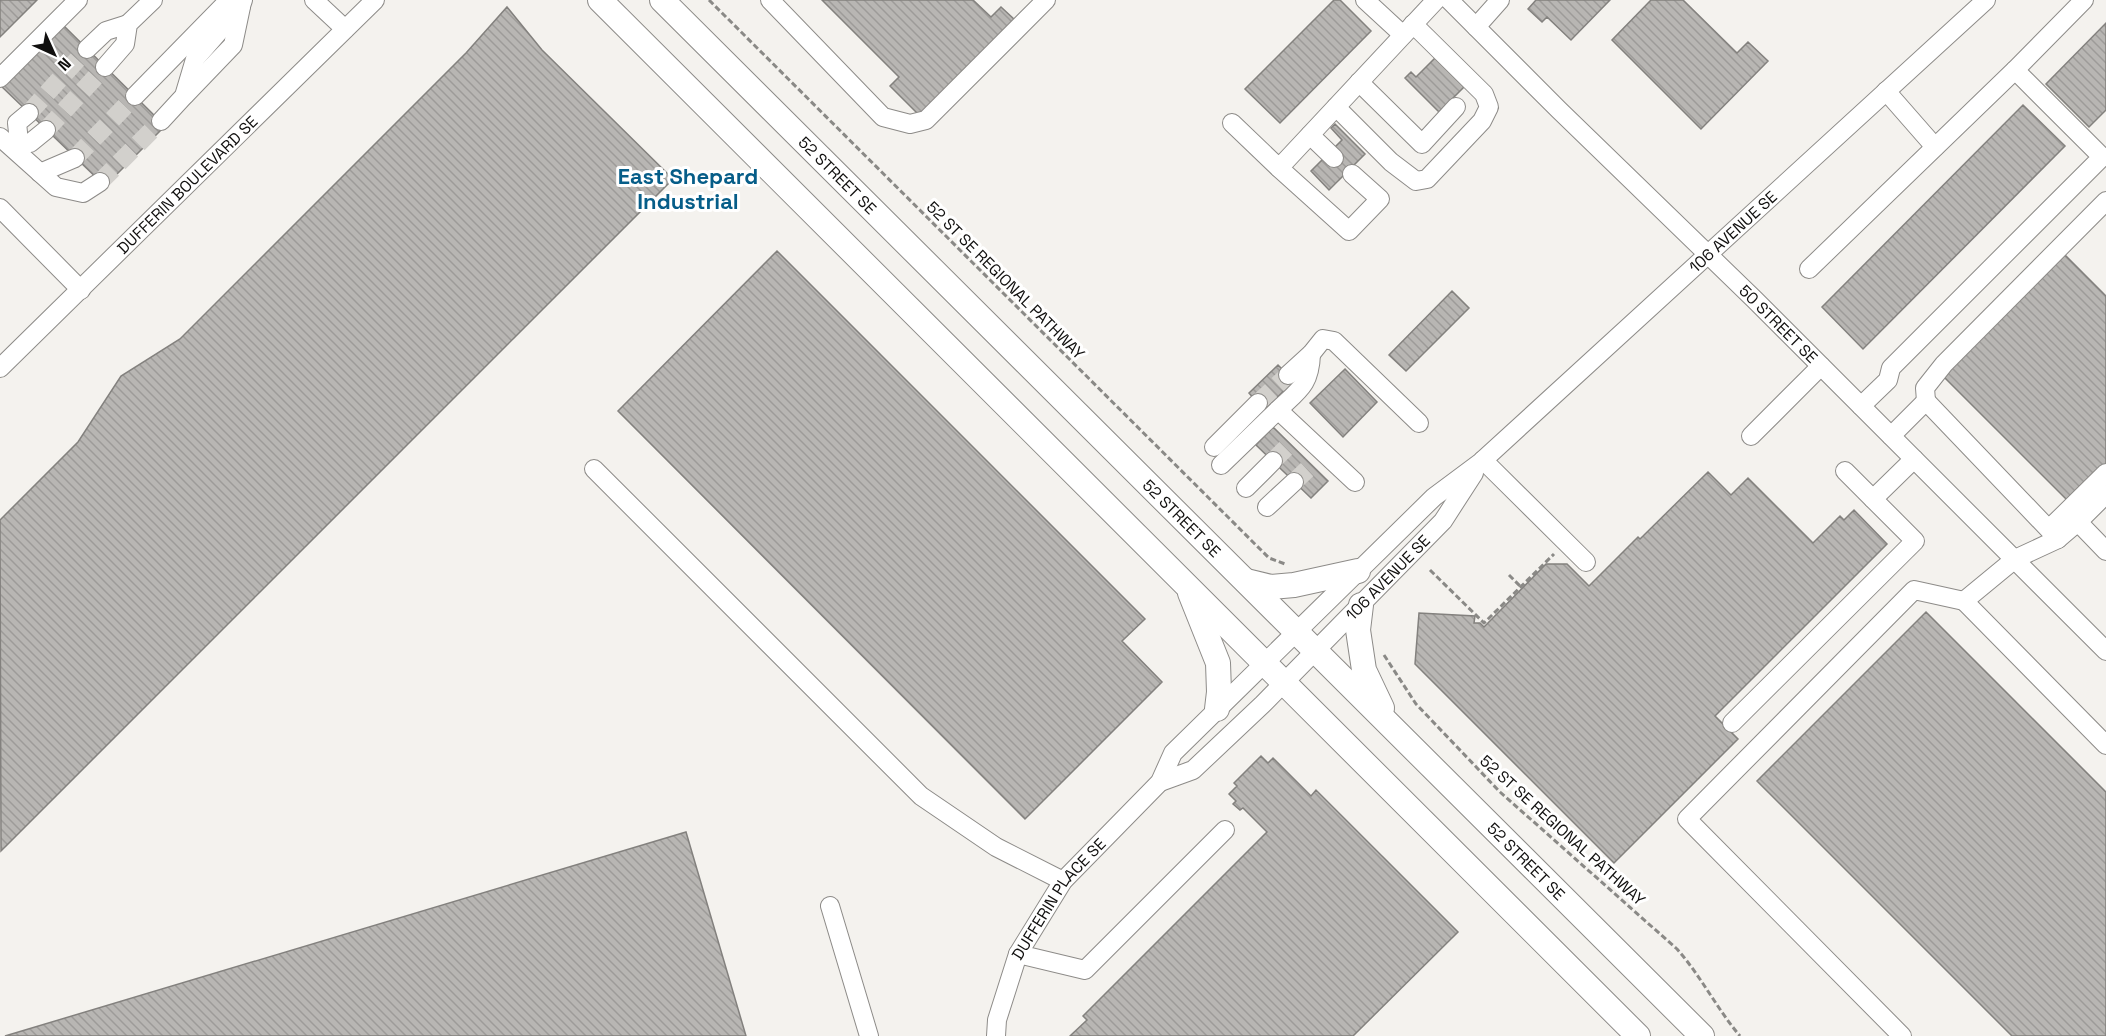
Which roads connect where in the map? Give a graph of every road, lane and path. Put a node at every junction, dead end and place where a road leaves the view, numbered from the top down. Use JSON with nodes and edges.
{"nodes":[{"id":1,"x":78,"y":0,"type":"edge"},
{"id":2,"x":153,"y":0,"type":"edge"},
{"id":3,"x":315,"y":0,"type":"edge"},
{"id":4,"x":375,"y":0,"type":"edge"},
{"id":5,"x":600,"y":0,"type":"edge"},
{"id":6,"x":662,"y":0,"type":"edge"},
{"id":7,"x":709,"y":0,"type":"edge"},
{"id":8,"x":770,"y":0,"type":"edge"},
{"id":9,"x":1046,"y":0,"type":"edge"},
{"id":10,"x":1365,"y":0,"type":"edge"},
{"id":11,"x":1436,"y":0,"type":"edge"},
{"id":12,"x":1449,"y":0,"type":"edge"},
{"id":13,"x":1500,"y":0,"type":"edge"},
{"id":14,"x":1986,"y":0,"type":"edge"},
{"id":15,"x":238,"y":2,"type":"edge"},
{"id":16,"x":2074,"y":3,"type":"edge"},
{"id":17,"x":128,"y":24,"type":"junction"},
{"id":18,"x":1476,"y":27,"type":"junction"},
{"id":19,"x":345,"y":29,"type":"junction"},
{"id":20,"x":1408,"y":30,"type":"junction"},
{"id":21,"x":87,"y":49,"type":"tunnel mouth"},
{"id":22,"x":105,"y":67,"type":"tunnel mouth"},
{"id":23,"x":2015,"y":70,"type":"junction"},
{"id":24,"x":0,"y":78,"type":"edge"},
{"id":25,"x":1359,"y":82,"type":"junction"},
{"id":26,"x":1886,"y":91,"type":"junction"},
{"id":27,"x":135,"y":96,"type":"tunnel mouth"},
{"id":28,"x":1336,"y":107,"type":"junction"},
{"id":29,"x":1456,"y":107,"type":"dead end"},
{"id":30,"x":29,"y":113,"type":"tunnel mouth"},
{"id":31,"x":160,"y":121,"type":"tunnel mouth"},
{"id":32,"x":1232,"y":123,"type":"dead end"},
{"id":33,"x":46,"y":130,"type":"tunnel mouth"},
{"id":34,"x":1310,"y":135,"type":"junction"},
{"id":35,"x":9,"y":141,"type":"edge"},
{"id":36,"x":1935,"y":147,"type":"junction"},
{"id":37,"x":2104,"y":155,"type":"edge"},
{"id":38,"x":75,"y":158,"type":"tunnel mouth"},
{"id":39,"x":1334,"y":158,"type":"dead end"},
{"id":40,"x":1279,"y":168,"type":"junction"},
{"id":41,"x":40,"y":173,"type":"junction"},
{"id":42,"x":1352,"y":174,"type":"dead end"},
{"id":43,"x":100,"y":182,"type":"tunnel mouth"},
{"id":44,"x":2106,"y":201,"type":"edge"},
{"id":45,"x":0,"y":208,"type":"edge"},
{"id":46,"x":1707,"y":253,"type":"junction"},
{"id":47,"x":1809,"y":269,"type":"dead end"},
{"id":48,"x":81,"y":290,"type":"junction"},
{"id":49,"x":1311,"y":354,"type":"junction"},
{"id":50,"x":1821,"y":366,"type":"junction"},
{"id":51,"x":0,"y":368,"type":"edge"},
{"id":52,"x":1288,"y":375,"type":"tunnel mouth"},
{"id":53,"x":1926,"y":401,"type":"junction"},
{"id":54,"x":1258,"y":404,"type":"tunnel mouth"},
{"id":55,"x":1861,"y":406,"type":"junction"},
{"id":56,"x":1278,"y":410,"type":"junction"},
{"id":57,"x":1419,"y":423,"type":"dead end"},
{"id":58,"x":1750,"y":436,"type":"dead end"},
{"id":59,"x":1891,"y":436,"type":"junction"},
{"id":60,"x":1214,"y":447,"type":"dead end"},
{"id":61,"x":1914,"y":459,"type":"junction"},
{"id":62,"x":1273,"y":461,"type":"tunnel mouth"},
{"id":63,"x":1482,"y":461,"type":"junction"},
{"id":64,"x":1221,"y":465,"type":"dead end"},
{"id":65,"x":594,"y":469,"type":"dead end"},
{"id":66,"x":1845,"y":471,"type":"dead end"},
{"id":67,"x":2106,"y":473,"type":"edge"},
{"id":68,"x":1294,"y":482,"type":"tunnel mouth"},
{"id":69,"x":1355,"y":482,"type":"dead end"},
{"id":70,"x":1246,"y":488,"type":"dead end"},
{"id":71,"x":2106,"y":494,"type":"edge"},
{"id":72,"x":1873,"y":499,"type":"junction"},
{"id":73,"x":1267,"y":507,"type":"dead end"},
{"id":74,"x":2078,"y":522,"type":"junction"},
{"id":75,"x":2053,"y":534,"type":"junction"},
{"id":76,"x":2106,"y":551,"type":"edge"},
{"id":77,"x":1554,"y":554,"type":"dead end"},
{"id":78,"x":2016,"y":559,"type":"junction"},
{"id":79,"x":1587,"y":562,"type":"dead end"},
{"id":80,"x":1430,"y":570,"type":"dead end"},
{"id":81,"x":1288,"y":571,"type":"dead end"},
{"id":82,"x":1358,"y":571,"type":"junction"},
{"id":83,"x":1509,"y":575,"type":"dead end"},
{"id":84,"x":1246,"y":582,"type":"junction"},
{"id":85,"x":1187,"y":586,"type":"junction"},
{"id":86,"x":1521,"y":587,"type":"junction"},
{"id":87,"x":1964,"y":601,"type":"junction"},
{"id":88,"x":1361,"y":605,"type":"junction"},
{"id":89,"x":1296,"y":632,"type":"junction"},
{"id":90,"x":1381,"y":645,"type":"dead end"},
{"id":91,"x":1315,"y":650,"type":"junction"},
{"id":92,"x":2106,"y":651,"type":"edge"},
{"id":93,"x":1265,"y":663,"type":"junction"},
{"id":94,"x":1284,"y":682,"type":"junction"},
{"id":95,"x":1217,"y":709,"type":"junction"},
{"id":96,"x":1732,"y":723,"type":"dead end"},
{"id":97,"x":1391,"y":726,"type":"junction"},
{"id":98,"x":2106,"y":745,"type":"edge"},
{"id":99,"x":1160,"y":782,"type":"junction"},
{"id":100,"x":1225,"y":830,"type":"dead end"},
{"id":101,"x":1063,"y":881,"type":"junction"},
{"id":102,"x":830,"y":906,"type":"dead end"},
{"id":103,"x":1018,"y":954,"type":"junction"},
{"id":104,"x":869,"y":1036,"type":"edge"},
{"id":105,"x":996,"y":1036,"type":"edge"},
{"id":106,"x":1638,"y":1036,"type":"edge"},
{"id":107,"x":1702,"y":1036,"type":"edge"},
{"id":108,"x":1740,"y":1036,"type":"edge"},
{"id":109,"x":1902,"y":1036,"type":"edge"}],
"edges":[{"from":1,"to":24,"type":"street"},
{"from":2,"to":17,"type":"street"},
{"from":3,"to":19,"type":"street"},
{"from":4,"to":19,"type":"street","name":"DUFFERIN BOULEVARD SE"},
{"from":5,"to":85,"type":"main road"},
{"from":6,"to":84,"type":"main road","name":"52 STREET SE"},
{"from":7,"to":81,"type":"path","name":"52 ST SE REGIONAL PATHWAY"},
{"from":8,"to":9,"type":"street"},
{"from":10,"to":20,"type":"street"},
{"from":11,"to":20,"type":"street"},
{"from":12,"to":18,"type":"street","name":"50 STREET SE"},
{"from":13,"to":18,"type":"street"},
{"from":14,"to":26,"type":"street","name":"106 AVENUE SE"},
{"from":15,"to":27,"type":"street"},
{"from":15,"to":31,"type":"street"},
{"from":16,"to":23,"type":"street"},
{"from":17,"to":21,"type":"street"},
{"from":17,"to":22,"type":"street"},
{"from":18,"to":46,"type":"street","name":"50 STREET SE"},
{"from":19,"to":48,"type":"street","name":"DUFFERIN BOULEVARD SE"},
{"from":20,"to":25,"type":"street"},
{"from":20,"to":28,"type":"street"},
{"from":23,"to":36,"type":"street"},
{"from":23,"to":37,"type":"street"},
{"from":25,"to":28,"type":"street"},
{"from":25,"to":29,"type":"street"},
{"from":26,"to":36,"type":"street"},
{"from":26,"to":46,"type":"street","name":"106 AVENUE SE"},
{"from":28,"to":34,"type":"street"},
{"from":30,"to":35,"type":"street"},
{"from":32,"to":40,"type":"street"},
{"from":33,"to":35,"type":"street"},
{"from":34,"to":39,"type":"street"},
{"from":34,"to":40,"type":"street"},
{"from":35,"to":41,"type":"street"},
{"from":36,"to":47,"type":"street"},
{"from":37,"to":55,"type":"street"},
{"from":38,"to":41,"type":"street"},
{"from":40,"to":42,"type":"street"},
{"from":41,"to":43,"type":"street"},
{"from":44,"to":53,"type":"street"},
{"from":45,"to":48,"type":"street"},
{"from":46,"to":50,"type":"street","name":"50 STREET SE"},
{"from":46,"to":63,"type":"street","name":"106 AVENUE SE"},
{"from":48,"to":51,"type":"street","name":"DUFFERIN BOULEVARD SE"},
{"from":49,"to":52,"type":"street"},
{"from":49,"to":56,"type":"street"},
{"from":49,"to":57,"type":"street"},
{"from":50,"to":55,"type":"street","name":"50 STREET SE"},
{"from":50,"to":58,"type":"street"},
{"from":53,"to":59,"type":"street"},
{"from":53,"to":75,"type":"street"},
{"from":54,"to":60,"type":"street"},
{"from":55,"to":59,"type":"street","name":"50 STREET SE"},
{"from":56,"to":64,"type":"street"},
{"from":56,"to":69,"type":"street"},
{"from":59,"to":61,"type":"street","name":"50 STREET SE"},
{"from":61,"to":72,"type":"street"},
{"from":61,"to":78,"type":"street","name":"50 STREET SE"},
{"from":62,"to":70,"type":"street"},
{"from":63,"to":79,"type":"street"},
{"from":63,"to":82,"type":"street","name":"106 AVENUE SE"},
{"from":63,"to":88,"type":"street","name":"106 AVENUE SE"},
{"from":65,"to":101,"type":"street"},
{"from":66,"to":72,"type":"street"},
{"from":67,"to":75,"type":"street"},
{"from":68,"to":73,"type":"street"},
{"from":71,"to":74,"type":"street"},
{"from":72,"to":96,"type":"street"},
{"from":74,"to":75,"type":"street"},
{"from":74,"to":76,"type":"street"},
{"from":75,"to":78,"type":"street"},
{"from":77,"to":86,"type":"path"},
{"from":78,"to":87,"type":"street"},
{"from":78,"to":92,"type":"street","name":"50 STREET SE"},
{"from":80,"to":86,"type":"path"},
{"from":82,"to":84,"type":"main road"},
{"from":82,"to":89,"type":"street","name":"106 AVENUE SE"},
{"from":83,"to":86,"type":"path"},
{"from":84,"to":89,"type":"main road","name":"52 STREET SE"},
{"from":85,"to":93,"type":"main road"},
{"from":85,"to":95,"type":"main road"},
{"from":87,"to":98,"type":"street"},
{"from":87,"to":109,"type":"street"},
{"from":88,"to":91,"type":"street","name":"106 AVENUE SE"},
{"from":88,"to":97,"type":"main road"},
{"from":89,"to":91,"type":"main road","name":"52 STREET SE"},
{"from":89,"to":93,"type":"street","name":"106 AVENUE SE"},
{"from":90,"to":108,"type":"path","name":"52 ST SE REGIONAL PATHWAY"},
{"from":91,"to":94,"type":"street","name":"106 AVENUE SE"},
{"from":91,"to":97,"type":"main road","name":"52 STREET SE"},
{"from":93,"to":94,"type":"main road"},
{"from":93,"to":95,"type":"street","name":"DUFFERIN PLACE SE"},
{"from":94,"to":99,"type":"street","name":"DUFFERIN PLACE SE"},
{"from":94,"to":106,"type":"main road"},
{"from":95,"to":99,"type":"street","name":"DUFFERIN PLACE SE"},
{"from":97,"to":107,"type":"main road","name":"52 STREET SE"},
{"from":99,"to":101,"type":"street","name":"DUFFERIN PLACE SE"},
{"from":100,"to":103,"type":"street"},
{"from":101,"to":103,"type":"street","name":"DUFFERIN PLACE SE"},
{"from":102,"to":104,"type":"street"},
{"from":103,"to":105,"type":"street","name":"DUFFERIN PLACE SE"}]}
